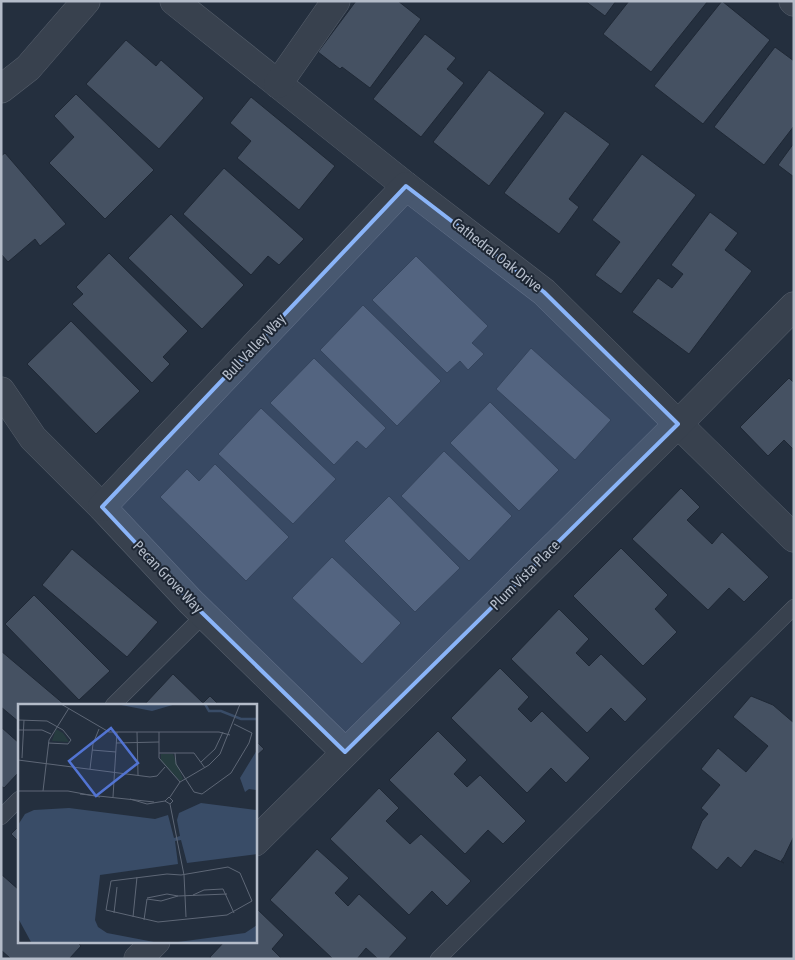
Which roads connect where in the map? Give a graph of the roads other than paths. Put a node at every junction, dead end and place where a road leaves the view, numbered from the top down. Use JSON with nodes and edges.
{"nodes":[{"id":1,"x":86,"y":1,"type":"edge"},
{"id":2,"x":174,"y":1,"type":"edge"},
{"id":3,"x":336,"y":1,"type":"edge"},
{"id":4,"x":278,"y":84,"type":"junction"},
{"id":5,"x":1,"y":89,"type":"edge"},
{"id":6,"x":406,"y":186,"type":"junction"},
{"id":7,"x":794,"y":306,"type":"edge"},
{"id":8,"x":1,"y":391,"type":"edge"},
{"id":9,"x":678,"y":424,"type":"junction"},
{"id":10,"x":102,"y":507,"type":"junction"},
{"id":11,"x":794,"y":538,"type":"edge"},
{"id":12,"x":794,"y":606,"type":"edge"},
{"id":13,"x":204,"y":615,"type":"junction"},
{"id":14,"x":114,"y":704,"type":"edge"},
{"id":15,"x":345,"y":752,"type":"junction"},
{"id":16,"x":18,"y":800,"type":"edge"},
{"id":17,"x":1,"y":817,"type":"edge"},
{"id":18,"x":256,"y":841,"type":"edge"},
{"id":19,"x":155,"y":942,"type":"edge"},
{"id":20,"x":138,"y":959,"type":"edge"},
{"id":21,"x":438,"y":959,"type":"edge"}],
"edges":[{"from":1,"to":5,"type":"street"},
{"from":2,"to":4,"type":"street","name":"Cathedral Oak Drive"},
{"from":3,"to":4,"type":"street"},
{"from":4,"to":6,"type":"street","name":"Cathedral Oak Drive"},
{"from":6,"to":9,"type":"street","name":"Cathedral Oak Drive"},
{"from":6,"to":10,"type":"street","name":"Bull Valley Way"},
{"from":7,"to":9,"type":"street","name":"Plum Vista Place"},
{"from":8,"to":10,"type":"street","name":"Pecan Grove Way"},
{"from":9,"to":11,"type":"street","name":"Cathedral Oak Drive"},
{"from":9,"to":15,"type":"street","name":"Plum Vista Place"},
{"from":10,"to":13,"type":"street","name":"Pecan Grove Way"},
{"from":12,"to":21,"type":"lane"},
{"from":13,"to":14,"type":"lane"},
{"from":13,"to":15,"type":"street","name":"Pecan Grove Way"},
{"from":15,"to":18,"type":"street","name":"Plum Vista Place"},
{"from":16,"to":17,"type":"lane"},
{"from":19,"to":20,"type":"street"}]}
